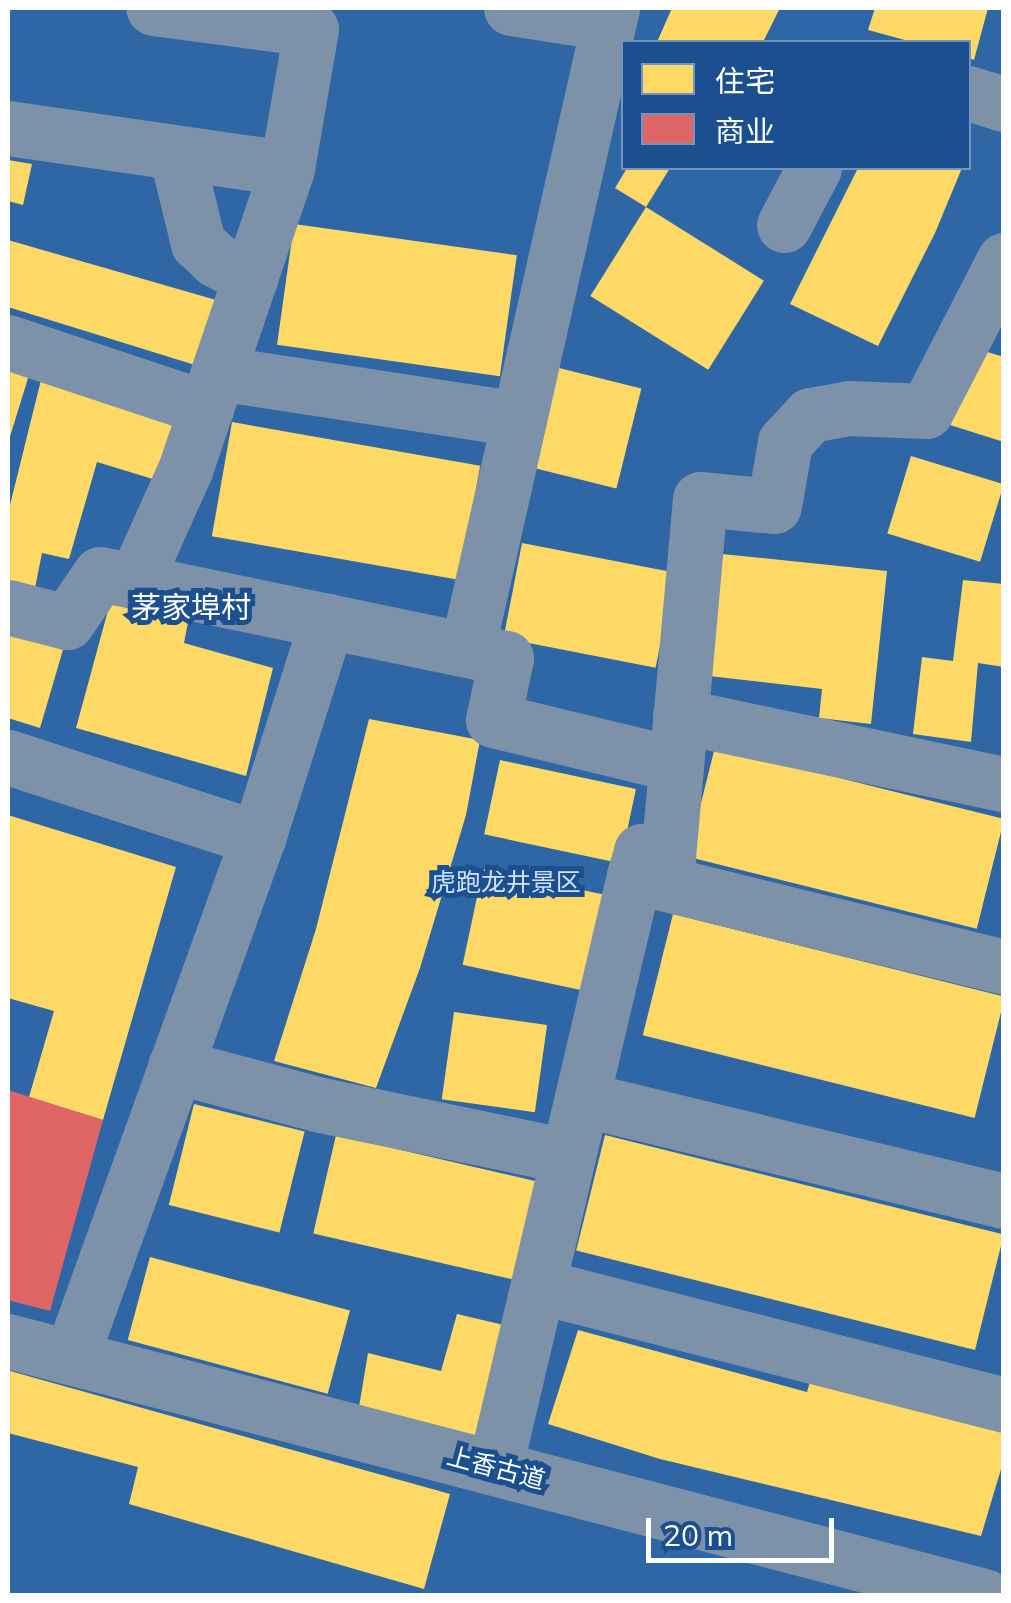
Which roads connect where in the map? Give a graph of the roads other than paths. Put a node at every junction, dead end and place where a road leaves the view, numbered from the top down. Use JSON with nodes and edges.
{"nodes":[{"id":1,"x":153,"y":8,"type":"edge"},
{"id":2,"x":512,"y":8,"type":"edge"},
{"id":3,"x":610,"y":15,"type":"edge"},
{"id":4,"x":971,"y":93,"type":"edge"},
{"id":5,"x":1004,"y":104,"type":"edge"},
{"id":6,"x":8,"y":128,"type":"edge"},
{"id":7,"x":176,"y":153,"type":"junction"},
{"id":8,"x":287,"y":168,"type":"junction"},
{"id":9,"x":813,"y":170,"type":"edge"},
{"id":10,"x":784,"y":224,"type":"dead end"},
{"id":11,"x":1004,"y":260,"type":"edge"},
{"id":12,"x":250,"y":278,"type":"junction"},
{"id":13,"x":8,"y":342,"type":"edge"},
{"id":14,"x":212,"y":391,"type":"junction"},
{"id":15,"x":518,"y":419,"type":"junction"},
{"id":16,"x":135,"y":582,"type":"junction"},
{"id":17,"x":8,"y":606,"type":"edge"},
{"id":18,"x":326,"y":621,"type":"junction"},
{"id":19,"x":467,"y":650,"type":"junction"},
{"id":20,"x":678,"y":740,"type":"junction"},
{"id":21,"x":8,"y":758,"type":"edge"},
{"id":22,"x":1004,"y":784,"type":"edge"},
{"id":23,"x":258,"y":838,"type":"junction"},
{"id":24,"x":634,"y":876,"type":"junction"},
{"id":25,"x":1004,"y":967,"type":"edge"},
{"id":26,"x":176,"y":1066,"type":"junction"},
{"id":27,"x":582,"y":1099,"type":"junction"},
{"id":28,"x":568,"y":1156,"type":"junction"},
{"id":29,"x":1004,"y":1201,"type":"edge"},
{"id":30,"x":538,"y":1286,"type":"junction"},
{"id":31,"x":8,"y":1340,"type":"edge"},
{"id":32,"x":70,"y":1357,"type":"junction"},
{"id":33,"x":1004,"y":1404,"type":"edge"},
{"id":34,"x":495,"y":1467,"type":"junction"},
{"id":35,"x":1004,"y":1576,"type":"edge"},
{"id":36,"x":984,"y":1596,"type":"edge"},
{"id":37,"x":998,"y":1596,"type":"edge"}],
"edges":[{"from":1,"to":8,"type":"street"},
{"from":2,"to":3,"type":"street"},
{"from":3,"to":15,"type":"street"},
{"from":4,"to":5,"type":"street"},
{"from":6,"to":7,"type":"street"},
{"from":7,"to":8,"type":"street"},
{"from":7,"to":12,"type":"street"},
{"from":8,"to":12,"type":"street"},
{"from":9,"to":10,"type":"street"},
{"from":11,"to":20,"type":"street"},
{"from":12,"to":14,"type":"street"},
{"from":13,"to":14,"type":"street"},
{"from":14,"to":15,"type":"street"},
{"from":14,"to":16,"type":"street"},
{"from":15,"to":19,"type":"street"},
{"from":16,"to":17,"type":"street"},
{"from":16,"to":18,"type":"street"},
{"from":18,"to":19,"type":"street"},
{"from":18,"to":23,"type":"street"},
{"from":19,"to":20,"type":"street"},
{"from":20,"to":22,"type":"street"},
{"from":20,"to":24,"type":"street"},
{"from":21,"to":23,"type":"street"},
{"from":23,"to":26,"type":"street"},
{"from":24,"to":25,"type":"street"},
{"from":24,"to":27,"type":"street"},
{"from":26,"to":28,"type":"street"},
{"from":26,"to":32,"type":"street"},
{"from":27,"to":28,"type":"street"},
{"from":27,"to":29,"type":"street"},
{"from":28,"to":30,"type":"street"},
{"from":30,"to":33,"type":"street"},
{"from":30,"to":34,"type":"street"},
{"from":31,"to":32,"type":"street","name":"上香古道"},
{"from":32,"to":34,"type":"street","name":"上香古道"},
{"from":34,"to":36,"type":"street","name":"上香古道"},
{"from":35,"to":37,"type":"street"}]}
